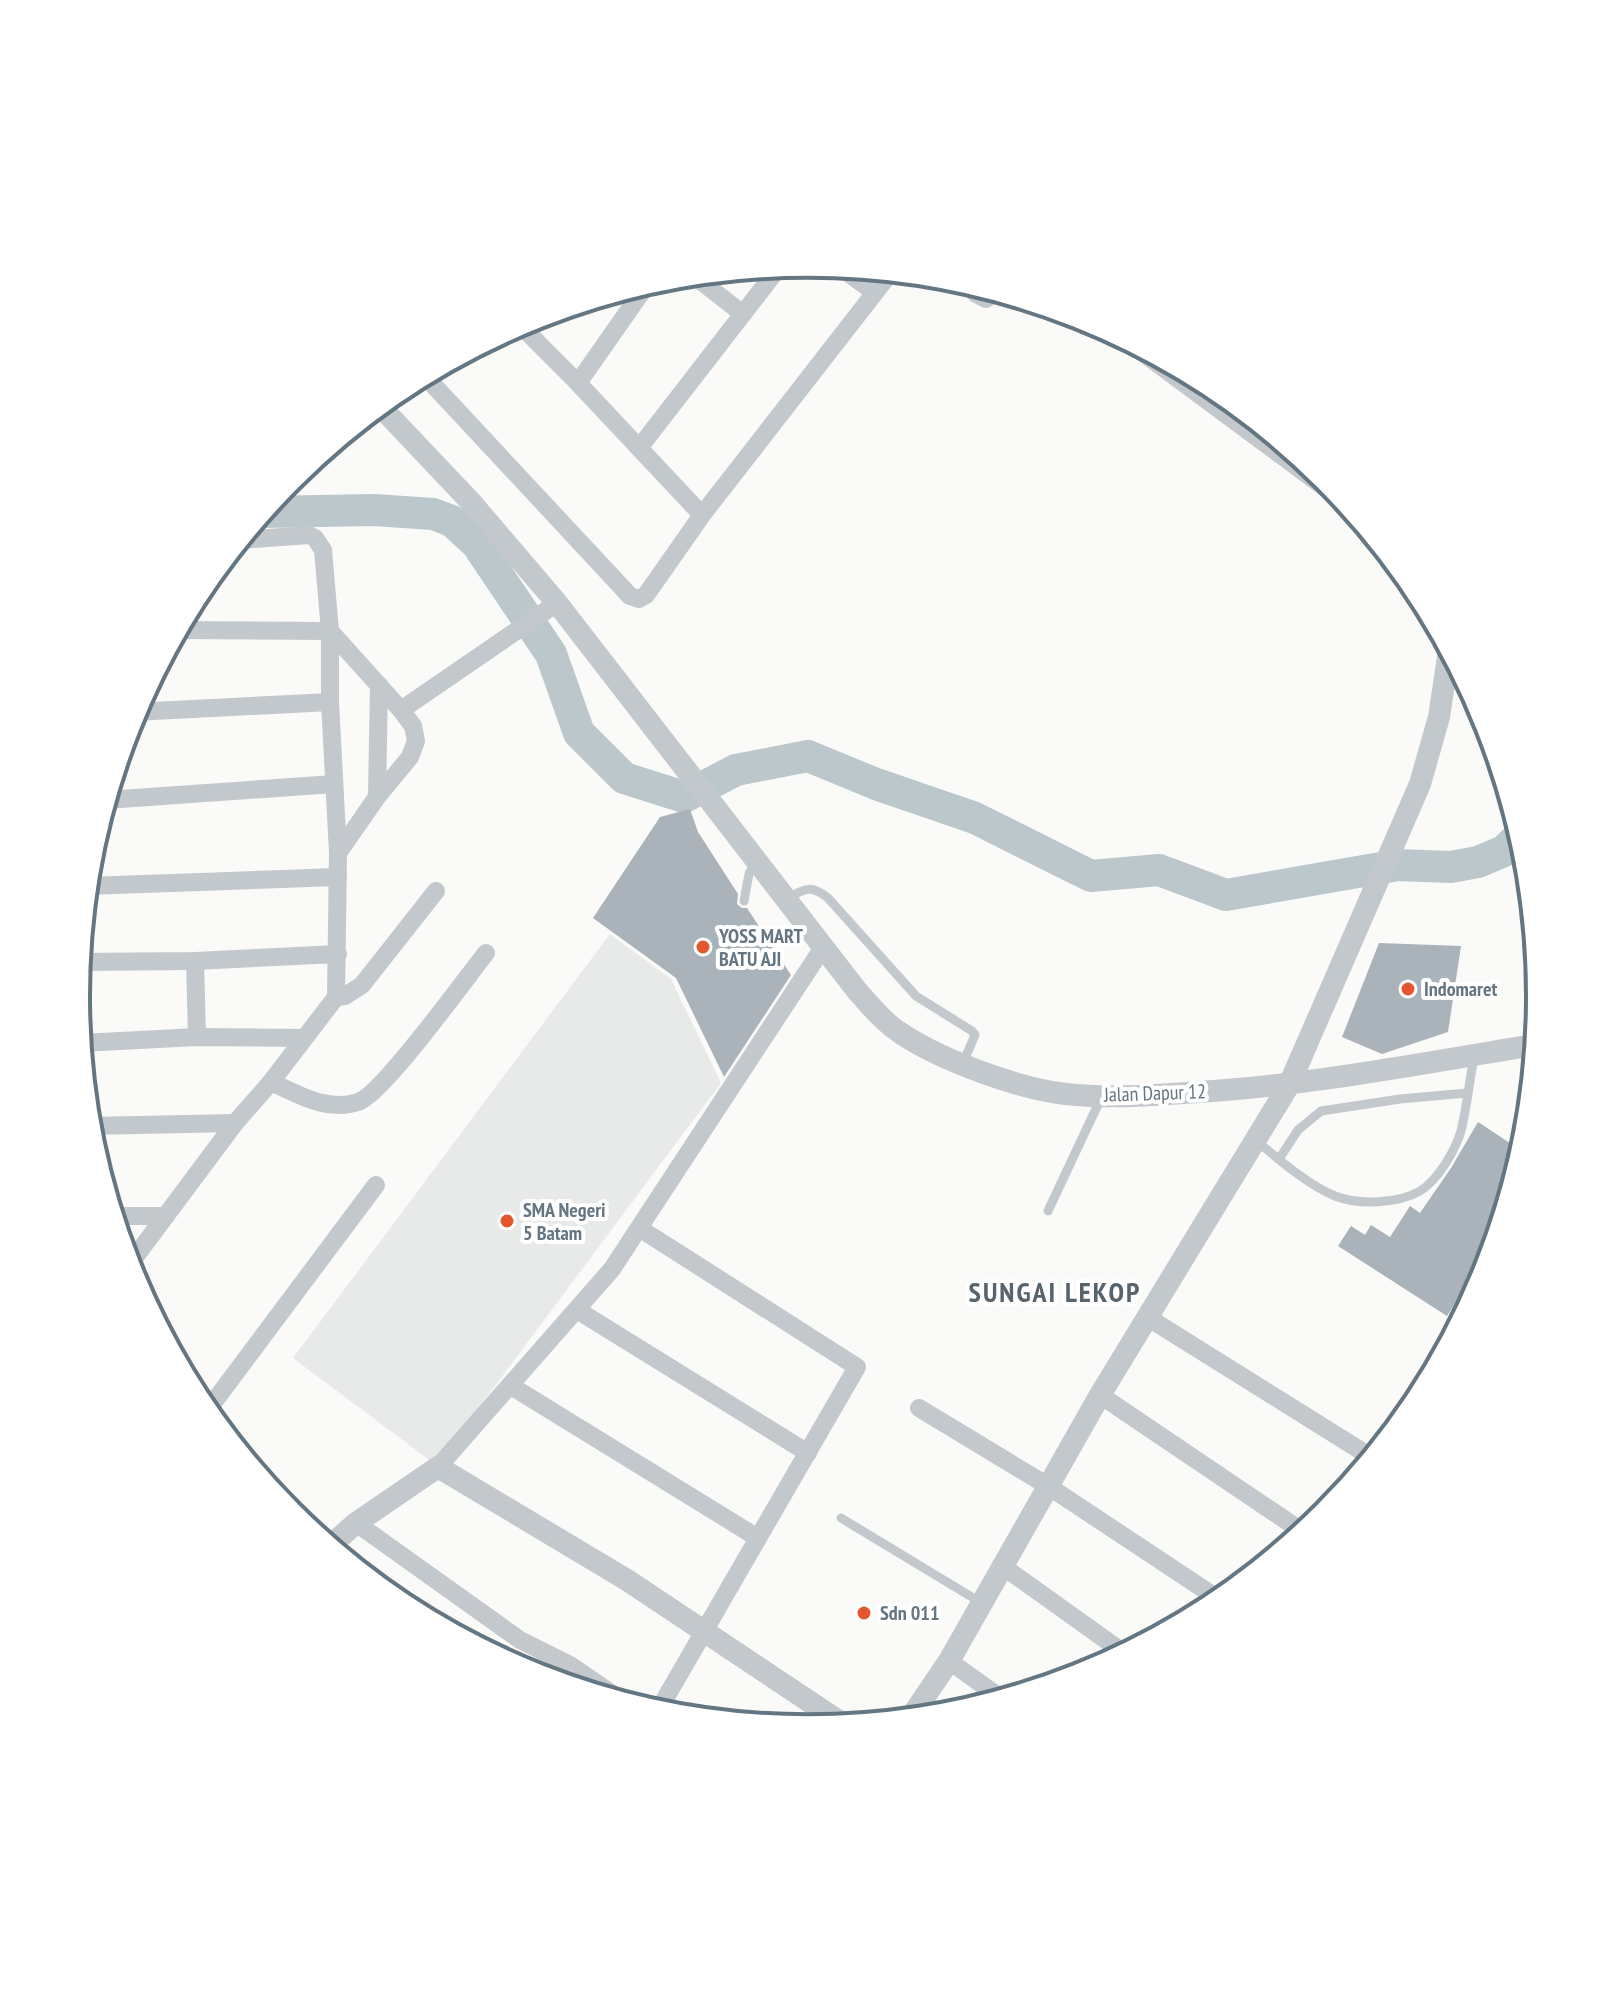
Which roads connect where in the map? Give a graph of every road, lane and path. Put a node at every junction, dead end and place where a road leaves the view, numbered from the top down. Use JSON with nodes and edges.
{"nodes":[{"id":1,"x":770,"y":279,"type":"edge"},
{"id":2,"x":857,"y":279,"type":"edge"},
{"id":3,"x":883,"y":282,"type":"edge"},
{"id":4,"x":706,"y":285,"type":"edge"},
{"id":5,"x":874,"y":292,"type":"junction"},
{"id":6,"x":637,"y":298,"type":"edge"},
{"id":7,"x":743,"y":314,"type":"junction"},
{"id":8,"x":529,"y":334,"type":"edge"},
{"id":9,"x":578,"y":383,"type":"junction"},
{"id":10,"x":433,"y":384,"type":"edge"},
{"id":11,"x":388,"y":414,"type":"edge"},
{"id":12,"x":639,"y":448,"type":"junction"},
{"id":13,"x":702,"y":515,"type":"junction"},
{"id":14,"x":254,"y":539,"type":"edge"},
{"id":15,"x":551,"y":606,"type":"junction"},
{"id":16,"x":190,"y":630,"type":"edge"},
{"id":17,"x":330,"y":631,"type":"junction"},
{"id":18,"x":1446,"y":667,"type":"edge"},
{"id":19,"x":379,"y":685,"type":"junction"},
{"id":20,"x":330,"y":702,"type":"junction"},
{"id":21,"x":401,"y":710,"type":"junction"},
{"id":22,"x":149,"y":711,"type":"edge"},
{"id":23,"x":334,"y":784,"type":"junction"},
{"id":24,"x":377,"y":797,"type":"junction"},
{"id":25,"x":117,"y":799,"type":"edge"},
{"id":26,"x":338,"y":853,"type":"junction"},
{"id":27,"x":757,"y":858,"type":"junction"},
{"id":28,"x":338,"y":877,"type":"junction"},
{"id":29,"x":99,"y":886,"type":"edge"},
{"id":30,"x":436,"y":891,"type":"dead end"},
{"id":31,"x":788,"y":898,"type":"junction"},
{"id":32,"x":744,"y":901,"type":"dead end"},
{"id":33,"x":824,"y":946,"type":"junction"},
{"id":34,"x":486,"y":953,"type":"dead end"},
{"id":35,"x":338,"y":954,"type":"junction"},
{"id":36,"x":195,"y":961,"type":"junction"},
{"id":37,"x":91,"y":962,"type":"edge"},
{"id":38,"x":336,"y":997,"type":"junction"},
{"id":39,"x":197,"y":1037,"type":"junction"},
{"id":40,"x":303,"y":1038,"type":"junction"},
{"id":41,"x":92,"y":1042,"type":"edge"},
{"id":42,"x":1524,"y":1047,"type":"edge"},
{"id":43,"x":1474,"y":1054,"type":"junction"},
{"id":44,"x":962,"y":1064,"type":"junction"},
{"id":45,"x":271,"y":1082,"type":"junction"},
{"id":46,"x":1289,"y":1085,"type":"junction"},
{"id":47,"x":1467,"y":1093,"type":"junction"},
{"id":48,"x":1103,"y":1095,"type":"junction"},
{"id":49,"x":235,"y":1123,"type":"junction"},
{"id":50,"x":102,"y":1126,"type":"edge"},
{"id":51,"x":1255,"y":1140,"type":"junction"},
{"id":52,"x":1279,"y":1159,"type":"junction"},
{"id":53,"x":376,"y":1185,"type":"dead end"},
{"id":54,"x":1048,"y":1211,"type":"dead end"},
{"id":55,"x":125,"y":1216,"type":"edge"},
{"id":56,"x":166,"y":1216,"type":"junction"},
{"id":57,"x":639,"y":1228,"type":"junction"},
{"id":58,"x":138,"y":1253,"type":"edge"},
{"id":59,"x":577,"y":1310,"type":"junction"},
{"id":60,"x":1147,"y":1317,"type":"junction"},
{"id":61,"x":511,"y":1386,"type":"junction"},
{"id":62,"x":1100,"y":1395,"type":"junction"},
{"id":63,"x":215,"y":1400,"type":"edge"},
{"id":64,"x":919,"y":1408,"type":"dead end"},
{"id":65,"x":1362,"y":1452,"type":"edge"},
{"id":66,"x":808,"y":1453,"type":"junction"},
{"id":67,"x":438,"y":1467,"type":"junction"},
{"id":68,"x":1048,"y":1486,"type":"junction"},
{"id":69,"x":841,"y":1518,"type":"dead end"},
{"id":70,"x":356,"y":1523,"type":"junction"},
{"id":71,"x":1292,"y":1525,"type":"edge"},
{"id":72,"x":339,"y":1538,"type":"edge"},
{"id":73,"x":758,"y":1538,"type":"junction"},
{"id":74,"x":1001,"y":1565,"type":"junction"},
{"id":75,"x":1207,"y":1592,"type":"edge"},
{"id":76,"x":983,"y":1604,"type":"junction"},
{"id":77,"x":705,"y":1630,"type":"junction"},
{"id":78,"x":1113,"y":1645,"type":"edge"},
{"id":79,"x":949,"y":1661,"type":"junction"},
{"id":80,"x":591,"y":1679,"type":"edge"},
{"id":81,"x":990,"y":1690,"type":"edge"},
{"id":82,"x":665,"y":1699,"type":"edge"},
{"id":83,"x":920,"y":1704,"type":"edge"},
{"id":84,"x":827,"y":1713,"type":"edge"}],
"edges":[{"from":1,"to":7,"type":"street"},
{"from":2,"to":5,"type":"street"},
{"from":3,"to":5,"type":"street"},
{"from":4,"to":7,"type":"street"},
{"from":5,"to":13,"type":"street"},
{"from":6,"to":9,"type":"street"},
{"from":7,"to":12,"type":"street"},
{"from":8,"to":9,"type":"street"},
{"from":9,"to":12,"type":"street"},
{"from":10,"to":13,"type":"street"},
{"from":11,"to":15,"type":"street","name":"Jalan Dapur 12"},
{"from":12,"to":13,"type":"street"},
{"from":14,"to":17,"type":"street"},
{"from":15,"to":21,"type":"street"},
{"from":15,"to":27,"type":"street","name":"Jalan Dapur 12"},
{"from":16,"to":17,"type":"street"},
{"from":17,"to":19,"type":"street"},
{"from":17,"to":20,"type":"street"},
{"from":18,"to":46,"type":"street"},
{"from":19,"to":21,"type":"street"},
{"from":19,"to":24,"type":"street"},
{"from":20,"to":22,"type":"street"},
{"from":20,"to":23,"type":"street"},
{"from":21,"to":24,"type":"street"},
{"from":23,"to":25,"type":"street"},
{"from":23,"to":26,"type":"street"},
{"from":24,"to":26,"type":"street"},
{"from":26,"to":28,"type":"street"},
{"from":27,"to":31,"type":"street","name":"Jalan Dapur 12"},
{"from":27,"to":32,"type":"lane"},
{"from":28,"to":29,"type":"street"},
{"from":28,"to":35,"type":"street"},
{"from":30,"to":38,"type":"street"},
{"from":31,"to":33,"type":"street","name":"Jalan Dapur 12"},
{"from":31,"to":44,"type":"lane"},
{"from":33,"to":44,"type":"street","name":"Jalan Dapur 12"},
{"from":33,"to":57,"type":"street"},
{"from":34,"to":45,"type":"street"},
{"from":35,"to":36,"type":"street"},
{"from":35,"to":38,"type":"street"},
{"from":36,"to":37,"type":"street"},
{"from":36,"to":39,"type":"street"},
{"from":38,"to":40,"type":"street"},
{"from":39,"to":40,"type":"street"},
{"from":39,"to":41,"type":"street"},
{"from":40,"to":45,"type":"street"},
{"from":42,"to":43,"type":"street","name":"Jalan Dapur 12"},
{"from":43,"to":46,"type":"street","name":"Jalan Dapur 12"},
{"from":43,"to":47,"type":"lane"},
{"from":44,"to":48,"type":"street","name":"Jalan Dapur 12"},
{"from":45,"to":49,"type":"street"},
{"from":46,"to":48,"type":"street","name":"Jalan Dapur 12"},
{"from":46,"to":51,"type":"street"},
{"from":47,"to":52,"type":"lane"},
{"from":47,"to":52,"type":"lane"},
{"from":48,"to":54,"type":"lane"},
{"from":49,"to":50,"type":"street"},
{"from":49,"to":56,"type":"street"},
{"from":51,"to":52,"type":"lane"},
{"from":51,"to":60,"type":"street"},
{"from":53,"to":63,"type":"street"},
{"from":55,"to":56,"type":"street"},
{"from":56,"to":58,"type":"street"},
{"from":57,"to":59,"type":"street"},
{"from":57,"to":66,"type":"street"},
{"from":59,"to":61,"type":"street"},
{"from":59,"to":66,"type":"street"},
{"from":60,"to":62,"type":"street"},
{"from":60,"to":65,"type":"street"},
{"from":61,"to":67,"type":"street"},
{"from":61,"to":73,"type":"street"},
{"from":62,"to":68,"type":"street"},
{"from":62,"to":71,"type":"street"},
{"from":64,"to":68,"type":"street"},
{"from":66,"to":73,"type":"street"},
{"from":67,"to":70,"type":"street"},
{"from":67,"to":77,"type":"street"},
{"from":68,"to":74,"type":"street"},
{"from":68,"to":75,"type":"street"},
{"from":69,"to":76,"type":"lane"},
{"from":70,"to":72,"type":"street"},
{"from":70,"to":80,"type":"street"},
{"from":73,"to":77,"type":"street"},
{"from":74,"to":76,"type":"street"},
{"from":74,"to":78,"type":"street"},
{"from":76,"to":79,"type":"street"},
{"from":77,"to":82,"type":"street"},
{"from":77,"to":84,"type":"street"},
{"from":79,"to":81,"type":"street"},
{"from":79,"to":83,"type":"street"}]}
